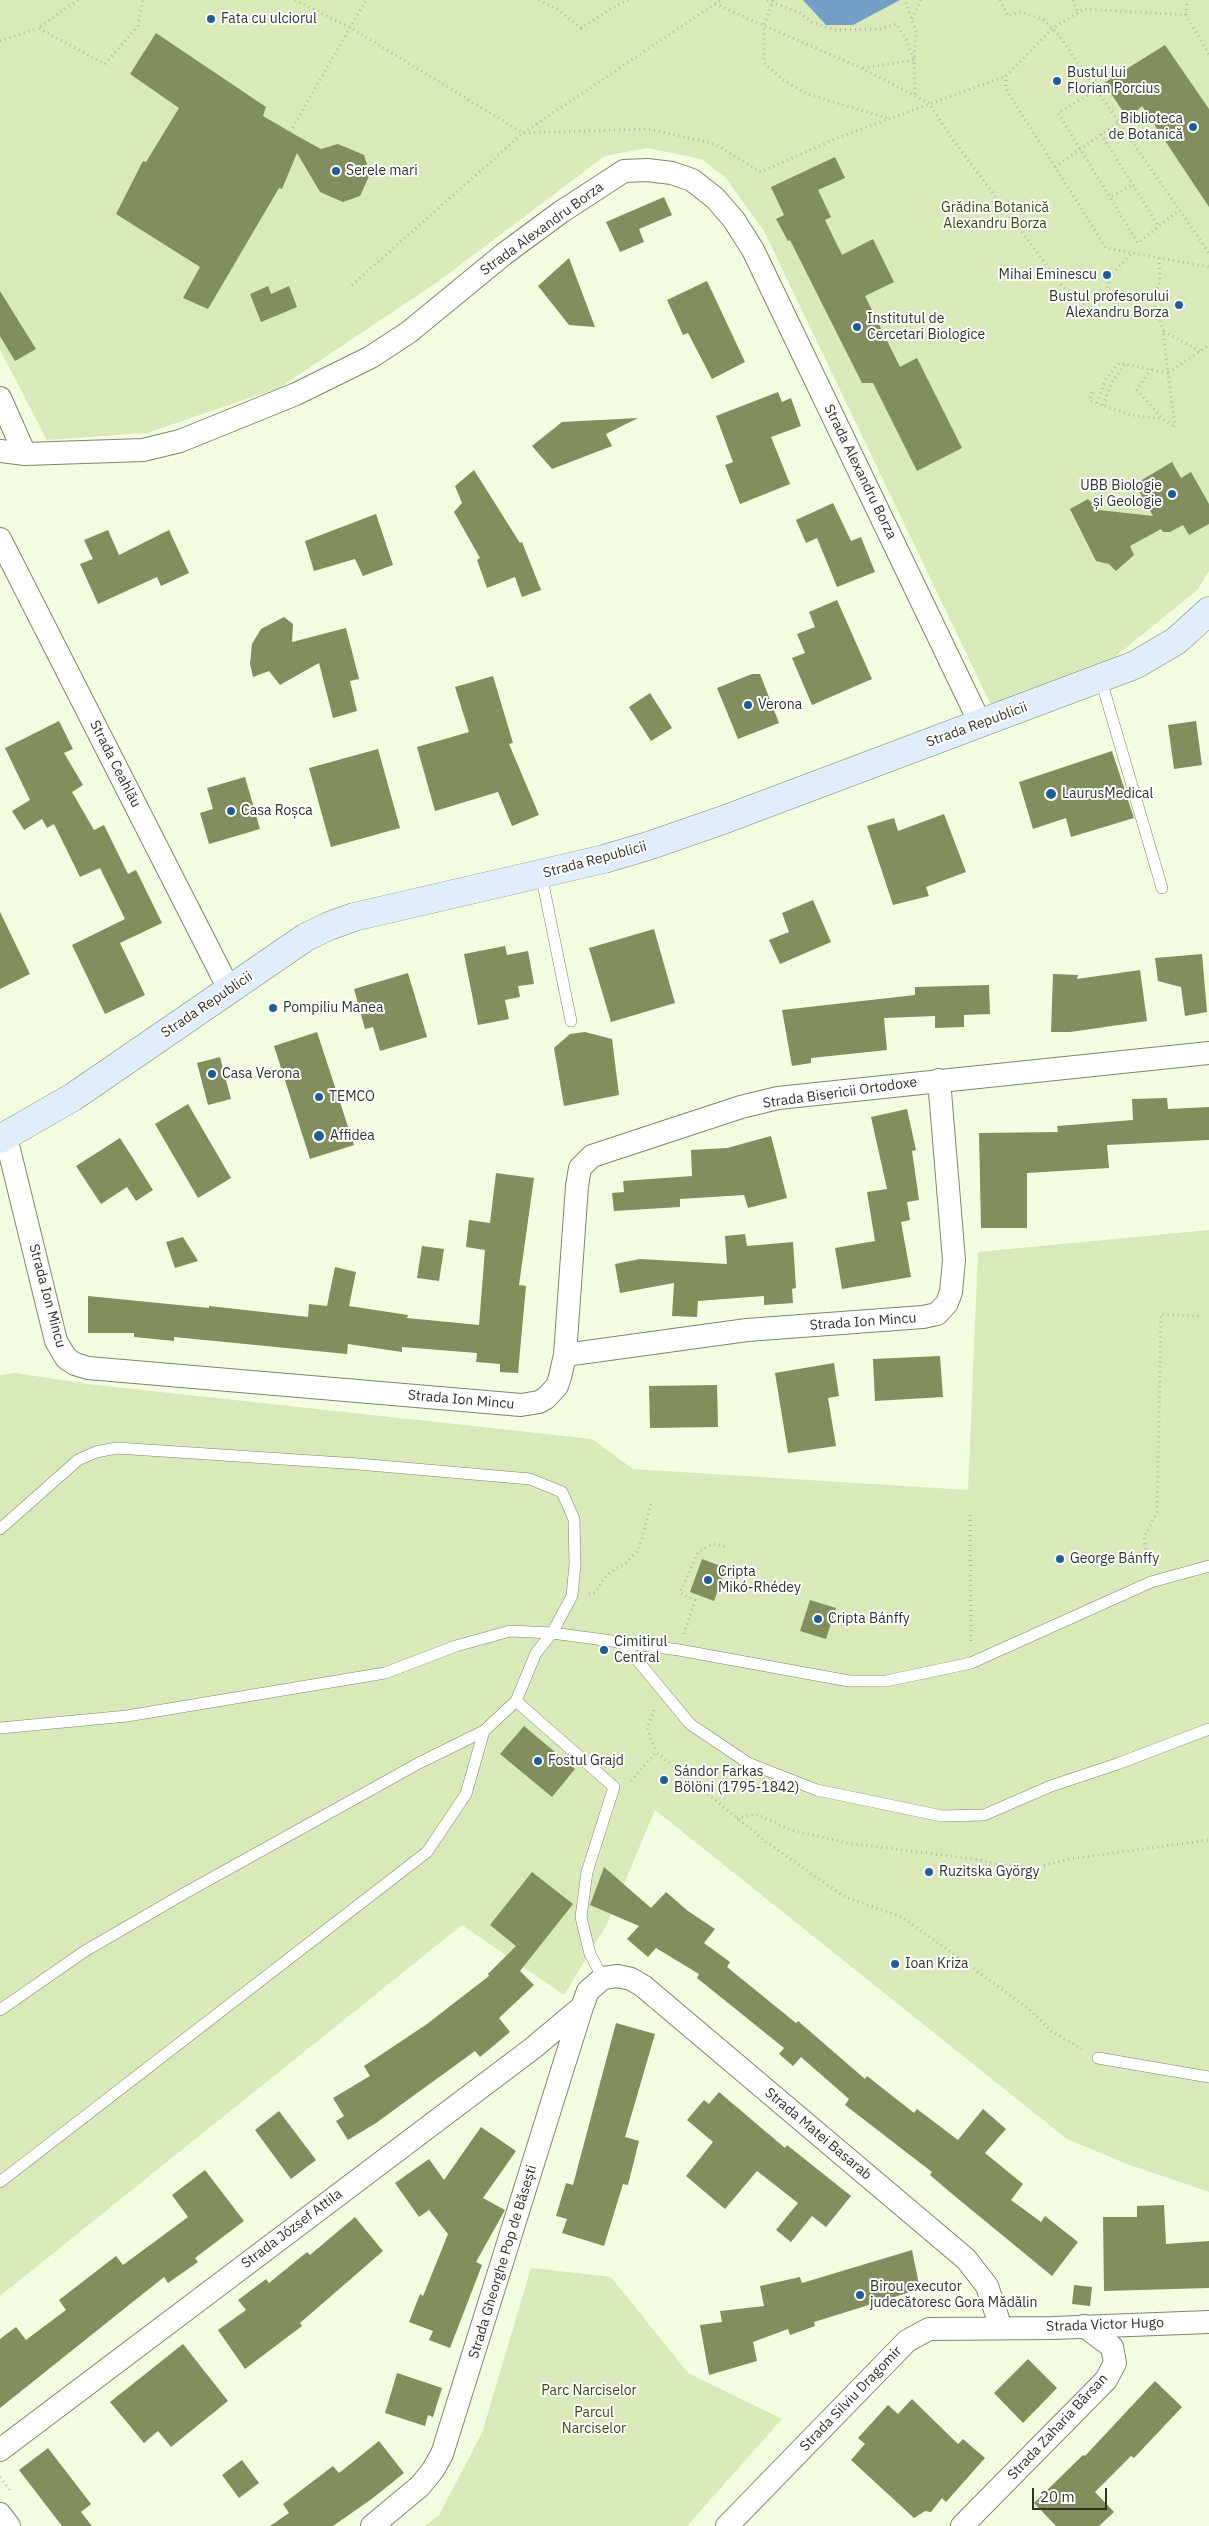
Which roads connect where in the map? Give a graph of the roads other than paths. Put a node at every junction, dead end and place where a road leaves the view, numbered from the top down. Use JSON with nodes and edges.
{"nodes":[{"id":1,"x":0,"y":398,"type":"edge"},
{"id":2,"x":0,"y":451,"type":"edge"},
{"id":3,"x":25,"y":454,"type":"junction"},
{"id":4,"x":0,"y":539,"type":"edge"},
{"id":5,"x":1209,"y":610,"type":"edge"},
{"id":6,"x":1101,"y":680,"type":"junction"},
{"id":7,"x":980,"y":723,"type":"junction"},
{"id":8,"x":541,"y":874,"type":"junction"},
{"id":9,"x":1162,"y":888,"type":"dead end"},
{"id":10,"x":229,"y":990,"type":"junction"},
{"id":11,"x":571,"y":1021,"type":"dead end"},
{"id":12,"x":1209,"y":1053,"type":"edge"},
{"id":13,"x":939,"y":1080,"type":"junction"},
{"id":14,"x":3,"y":1138,"type":"edge"},
{"id":15,"x":565,"y":1354,"type":"junction"},
{"id":16,"x":0,"y":1529,"type":"edge"},
{"id":17,"x":1209,"y":1566,"type":"edge"},
{"id":18,"x":552,"y":1633,"type":"junction"},
{"id":19,"x":624,"y":1644,"type":"junction"},
{"id":20,"x":516,"y":1700,"type":"junction"},
{"id":21,"x":0,"y":1728,"type":"edge"},
{"id":22,"x":1209,"y":1729,"type":"edge"},
{"id":23,"x":484,"y":1731,"type":"junction"},
{"id":24,"x":603,"y":1978,"type":"junction"},
{"id":25,"x":582,"y":2007,"type":"junction"},
{"id":26,"x":0,"y":2010,"type":"edge"},
{"id":27,"x":1098,"y":2058,"type":"road end"},
{"id":28,"x":1209,"y":2077,"type":"edge"},
{"id":29,"x":0,"y":2182,"type":"edge"},
{"id":30,"x":1209,"y":2322,"type":"edge"},
{"id":31,"x":1084,"y":2326,"type":"junction"},
{"id":32,"x":1001,"y":2328,"type":"junction"},
{"id":33,"x":0,"y":2450,"type":"edge"},
{"id":34,"x":0,"y":2514,"type":"edge"},
{"id":35,"x":9,"y":2526,"type":"edge"},
{"id":36,"x":372,"y":2526,"type":"edge"},
{"id":37,"x":727,"y":2526,"type":"edge"},
{"id":38,"x":962,"y":2526,"type":"edge"}],
"edges":[{"from":1,"to":3,"type":"street"},
{"from":2,"to":3,"type":"street"},
{"from":3,"to":7,"type":"street","name":"Strada Alexandru Borza"},
{"from":4,"to":10,"type":"street","name":"Strada Ceahlău"},
{"from":5,"to":6,"type":"street","name":"Strada Republicii"},
{"from":6,"to":7,"type":"street","name":"Strada Republicii"},
{"from":6,"to":9,"type":"lane"},
{"from":7,"to":8,"type":"street","name":"Strada Republicii"},
{"from":8,"to":10,"type":"street","name":"Strada Republicii"},
{"from":8,"to":11,"type":"lane"},
{"from":10,"to":14,"type":"street","name":"Strada Republicii"},
{"from":12,"to":13,"type":"street","name":"Strada Bisericii Ortodoxe"},
{"from":13,"to":15,"type":"street","name":"Strada Bisericii Ortodoxe"},
{"from":13,"to":15,"type":"street","name":"Strada Ion Mincu"},
{"from":14,"to":15,"type":"street","name":"Strada Ion Mincu"},
{"from":16,"to":18,"type":"lane"},
{"from":17,"to":19,"type":"lane"},
{"from":18,"to":19,"type":"lane"},
{"from":18,"to":20,"type":"lane"},
{"from":18,"to":21,"type":"lane"},
{"from":19,"to":22,"type":"lane"},
{"from":20,"to":23,"type":"lane"},
{"from":20,"to":24,"type":"lane"},
{"from":23,"to":26,"type":"lane"},
{"from":23,"to":29,"type":"lane"},
{"from":24,"to":25,"type":"street","name":"Strada Gheorghe Pop de Băsești"},
{"from":24,"to":32,"type":"street","name":"Strada Matei Basarab"},
{"from":25,"to":33,"type":"street","name":"Strada József Attila"},
{"from":25,"to":36,"type":"street","name":"Strada Gheorghe Pop de Băsești"},
{"from":27,"to":28,"type":"lane"},
{"from":30,"to":31,"type":"street","name":"Strada Victor Hugo"},
{"from":31,"to":32,"type":"street","name":"Strada Victor Hugo"},
{"from":31,"to":38,"type":"street","name":"Strada Zaharia Bârsan"},
{"from":32,"to":37,"type":"street","name":"Strada Silviu Dragomir"},
{"from":34,"to":35,"type":"street"}]}
